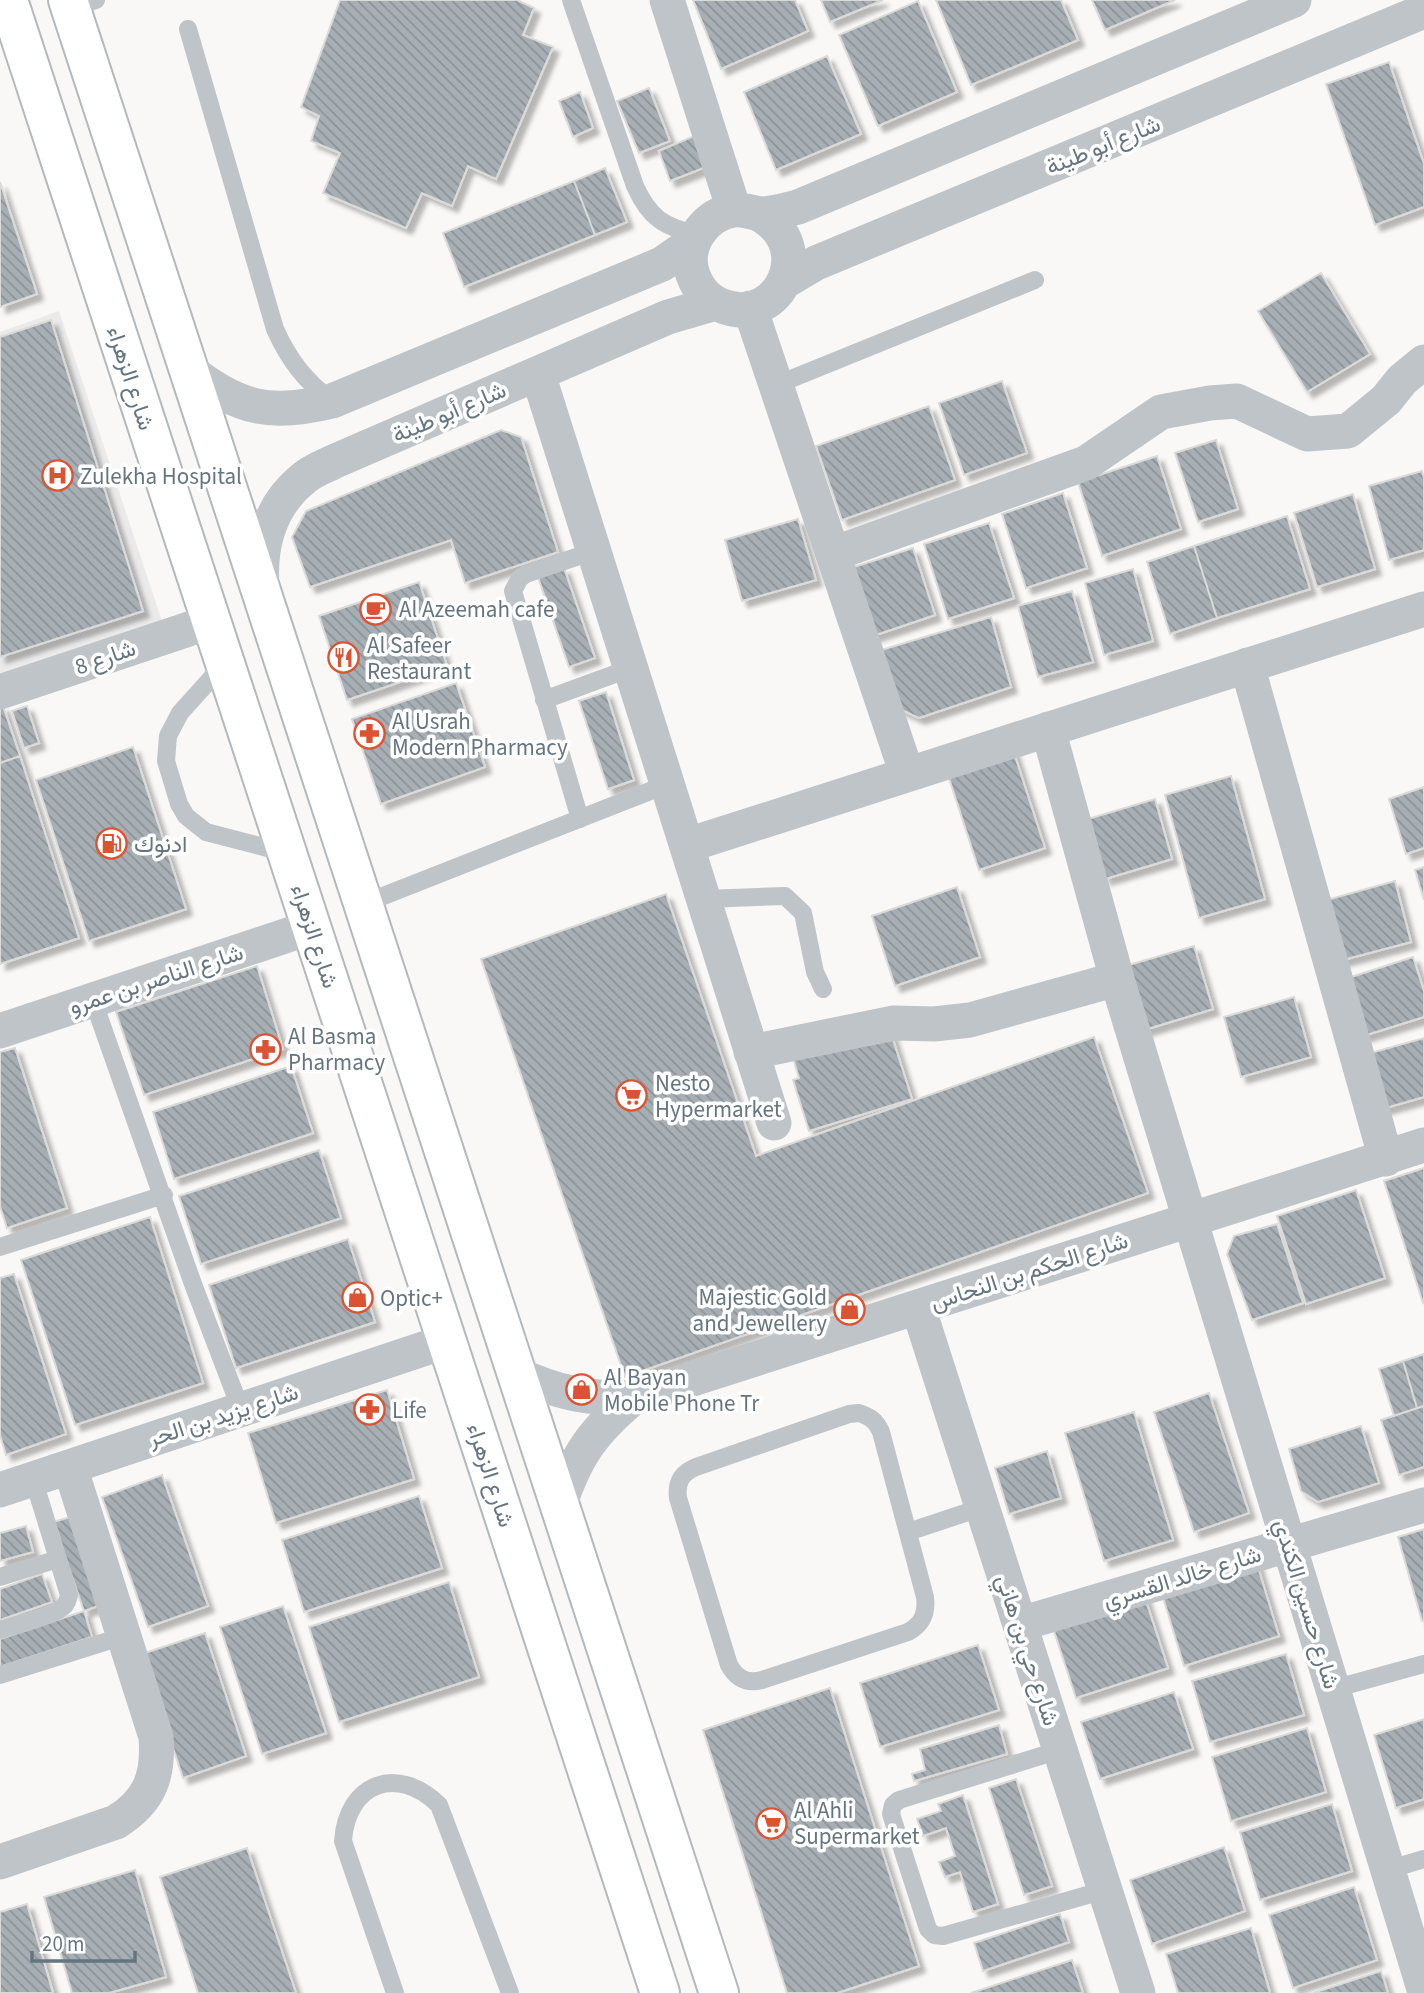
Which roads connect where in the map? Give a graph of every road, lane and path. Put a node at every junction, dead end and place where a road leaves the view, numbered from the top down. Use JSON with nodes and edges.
{"nodes":[{"id":1,"x":571,"y":0,"type":"edge"},
{"id":2,"x":667,"y":0,"type":"edge"},
{"id":3,"x":1294,"y":0,"type":"edge"},
{"id":4,"x":78,"y":3,"type":"edge"},
{"id":5,"x":7,"y":6,"type":"edge"},
{"id":6,"x":1424,"y":11,"type":"edge"},
{"id":7,"x":188,"y":29,"type":"dead end"},
{"id":8,"x":747,"y":212,"type":"junction"},
{"id":9,"x":698,"y":234,"type":"junction"},
{"id":10,"x":1035,"y":280,"type":"dead end"},
{"id":11,"x":784,"y":282,"type":"junction"},
{"id":12,"x":716,"y":303,"type":"junction"},
{"id":13,"x":750,"y":308,"type":"junction"},
{"id":14,"x":1424,"y":362,"type":"edge"},
{"id":15,"x":189,"y":369,"type":"junction"},
{"id":16,"x":538,"y":374,"type":"junction"},
{"id":17,"x":776,"y":385,"type":"junction"},
{"id":18,"x":332,"y":401,"type":"junction"},
{"id":19,"x":594,"y":551,"type":"junction"},
{"id":20,"x":833,"y":554,"type":"junction"},
{"id":21,"x":262,"y":594,"type":"junction"},
{"id":22,"x":1424,"y":609,"type":"edge"},
{"id":23,"x":210,"y":622,"type":"junction"},
{"id":24,"x":224,"y":664,"type":"junction"},
{"id":25,"x":1247,"y":665,"type":"junction"},
{"id":26,"x":631,"y":668,"type":"junction"},
{"id":27,"x":0,"y":692,"type":"edge"},
{"id":28,"x":544,"y":700,"type":"junction"},
{"id":29,"x":1048,"y":729,"type":"junction"},
{"id":30,"x":907,"y":775,"type":"junction"},
{"id":31,"x":668,"y":785,"type":"junction"},
{"id":32,"x":580,"y":819,"type":"junction"},
{"id":33,"x":688,"y":845,"type":"junction"},
{"id":34,"x":287,"y":853,"type":"junction"},
{"id":35,"x":704,"y":899,"type":"junction"},
{"id":36,"x":363,"y":904,"type":"junction"},
{"id":37,"x":312,"y":927,"type":"junction"},
{"id":38,"x":1116,"y":979,"type":"junction"},
{"id":39,"x":823,"y":989,"type":"dead end"},
{"id":40,"x":93,"y":1000,"type":"junction"},
{"id":41,"x":0,"y":1031,"type":"edge"},
{"id":42,"x":751,"y":1052,"type":"junction"},
{"id":43,"x":775,"y":1123,"type":"dead end"},
{"id":44,"x":1424,"y":1145,"type":"edge"},
{"id":45,"x":1386,"y":1158,"type":"junction"},
{"id":46,"x":164,"y":1195,"type":"junction"},
{"id":47,"x":1190,"y":1219,"type":"junction"},
{"id":48,"x":0,"y":1247,"type":"edge"},
{"id":49,"x":918,"y":1307,"type":"junction"},
{"id":50,"x":447,"y":1341,"type":"junction"},
{"id":51,"x":517,"y":1374,"type":"junction"},
{"id":52,"x":633,"y":1398,"type":"junction"},
{"id":53,"x":241,"y":1410,"type":"junction"},
{"id":54,"x":70,"y":1467,"type":"junction"},
{"id":55,"x":33,"y":1478,"type":"junction"},
{"id":56,"x":0,"y":1490,"type":"edge"},
{"id":57,"x":1424,"y":1505,"type":"edge"},
{"id":58,"x":559,"y":1506,"type":"junction"},
{"id":59,"x":983,"y":1507,"type":"junction"},
{"id":60,"x":908,"y":1532,"type":"junction"},
{"id":61,"x":1289,"y":1544,"type":"junction"},
{"id":62,"x":58,"y":1559,"type":"junction"},
{"id":63,"x":0,"y":1577,"type":"edge"},
{"id":64,"x":1020,"y":1624,"type":"junction"},
{"id":65,"x":0,"y":1630,"type":"edge"},
{"id":66,"x":124,"y":1636,"type":"junction"},
{"id":67,"x":1424,"y":1664,"type":"edge"},
{"id":68,"x":0,"y":1675,"type":"edge"},
{"id":69,"x":1333,"y":1689,"type":"junction"},
{"id":70,"x":1060,"y":1750,"type":"junction"},
{"id":71,"x":1424,"y":1859,"type":"edge"},
{"id":72,"x":0,"y":1862,"type":"edge"},
{"id":73,"x":1387,"y":1870,"type":"junction"},
{"id":74,"x":1105,"y":1890,"type":"junction"},
{"id":75,"x":1424,"y":1989,"type":"edge"},
{"id":76,"x":657,"y":1991,"type":"edge"},
{"id":77,"x":395,"y":1993,"type":"edge"},
{"id":78,"x":510,"y":1993,"type":"edge"},
{"id":79,"x":719,"y":1993,"type":"edge"},
{"id":80,"x":1138,"y":1993,"type":"edge"}],
"edges":[{"from":1,"to":9,"type":"lane"},
{"from":2,"to":8,"type":"street"},
{"from":3,"to":8,"type":"street"},
{"from":4,"to":15,"type":"main road"},
{"from":5,"to":23,"type":"main road","name":"شارع الزهراء"},
{"from":6,"to":11,"type":"street","name":"شارع أبو طينة"},
{"from":7,"to":18,"type":"lane"},
{"from":8,"to":9,"type":"street"},
{"from":8,"to":11,"type":"street"},
{"from":9,"to":12,"type":"street"},
{"from":9,"to":18,"type":"street"},
{"from":10,"to":17,"type":"lane"},
{"from":11,"to":13,"type":"street"},
{"from":12,"to":13,"type":"street"},
{"from":12,"to":16,"type":"street","name":"شارع أبو طينة"},
{"from":13,"to":17,"type":"street"},
{"from":14,"to":20,"type":"street"},
{"from":15,"to":18,"type":"street"},
{"from":15,"to":21,"type":"main road"},
{"from":16,"to":19,"type":"street"},
{"from":16,"to":21,"type":"street","name":"شارع أبو طينة"},
{"from":17,"to":20,"type":"street"},
{"from":19,"to":26,"type":"street"},
{"from":19,"to":28,"type":"lane"},
{"from":20,"to":30,"type":"street"},
{"from":21,"to":36,"type":"main road"},
{"from":22,"to":25,"type":"street"},
{"from":23,"to":24,"type":"main road","name":"شارع الزهراء"},
{"from":23,"to":27,"type":"street","name":"شارع 8"},
{"from":24,"to":34,"type":"main road","name":"شارع الزهراء"},
{"from":24,"to":34,"type":"lane"},
{"from":25,"to":29,"type":"street"},
{"from":25,"to":45,"type":"street"},
{"from":26,"to":28,"type":"lane"},
{"from":26,"to":31,"type":"street"},
{"from":28,"to":32,"type":"lane"},
{"from":29,"to":30,"type":"street"},
{"from":29,"to":38,"type":"street","name":"شارع حسين الكندي"},
{"from":30,"to":33,"type":"street"},
{"from":31,"to":32,"type":"lane"},
{"from":31,"to":33,"type":"street"},
{"from":32,"to":36,"type":"lane"},
{"from":33,"to":35,"type":"street"},
{"from":34,"to":37,"type":"main road","name":"شارع الزهراء"},
{"from":35,"to":39,"type":"lane"},
{"from":35,"to":42,"type":"street"},
{"from":36,"to":51,"type":"main road"},
{"from":37,"to":40,"type":"street","name":"شارع الناصر بن عمرو"},
{"from":37,"to":50,"type":"main road","name":"شارع الزهراء"},
{"from":38,"to":42,"type":"street"},
{"from":38,"to":47,"type":"street","name":"شارع حسين الكندي"},
{"from":40,"to":41,"type":"street","name":"شارع الناصر بن عمرو"},
{"from":40,"to":46,"type":"lane"},
{"from":42,"to":43,"type":"street"},
{"from":44,"to":45,"type":"street","name":"شارع الحكم بن النحاس"},
{"from":45,"to":47,"type":"street","name":"شارع الحكم بن النحاس"},
{"from":46,"to":48,"type":"lane"},
{"from":46,"to":53,"type":"lane"},
{"from":47,"to":49,"type":"street","name":"شارع الحكم بن النحاس"},
{"from":47,"to":61,"type":"street","name":"شارع حسين الكندي"},
{"from":49,"to":52,"type":"street","name":"شارع الحكم بن النحاس"},
{"from":49,"to":59,"type":"street","name":"شارع حي بن هاني"},
{"from":50,"to":53,"type":"street","name":"شارع يزيد بن الحر"},
{"from":50,"to":76,"type":"main road","name":"شارع الزهراء"},
{"from":51,"to":52,"type":"street","name":"شارع الحكم بن النحاس"},
{"from":51,"to":58,"type":"main road"},
{"from":52,"to":58,"type":"street","name":"شارع الحكم بن النحاس"},
{"from":53,"to":54,"type":"street","name":"شارع يزيد بن الحر"},
{"from":54,"to":55,"type":"street","name":"شارع يزيد بن الحر"},
{"from":54,"to":66,"type":"street"},
{"from":55,"to":56,"type":"street","name":"شارع يزيد بن الحر"},
{"from":55,"to":62,"type":"lane"},
{"from":57,"to":61,"type":"street","name":"شارع خالد القسري"},
{"from":58,"to":79,"type":"main road"},
{"from":59,"to":60,"type":"lane"},
{"from":59,"to":64,"type":"street","name":"شارع حي بن هاني"},
{"from":60,"to":60,"type":"lane"},
{"from":61,"to":64,"type":"street","name":"شارع خالد القسري"},
{"from":61,"to":69,"type":"street","name":"شارع حسين الكندي"},
{"from":62,"to":63,"type":"lane"},
{"from":62,"to":65,"type":"lane"},
{"from":64,"to":70,"type":"street","name":"شارع حي بن هاني"},
{"from":66,"to":68,"type":"lane"},
{"from":66,"to":72,"type":"street"},
{"from":67,"to":69,"type":"lane"},
{"from":69,"to":73,"type":"street","name":"شارع حسين الكندي"},
{"from":70,"to":74,"type":"street","name":"شارع حي بن هاني"},
{"from":70,"to":74,"type":"lane"},
{"from":71,"to":73,"type":"lane"},
{"from":73,"to":75,"type":"street","name":"شارع حسين الكندي"},
{"from":74,"to":80,"type":"street","name":"شارع حي بن هاني"},
{"from":77,"to":78,"type":"lane"}]}
